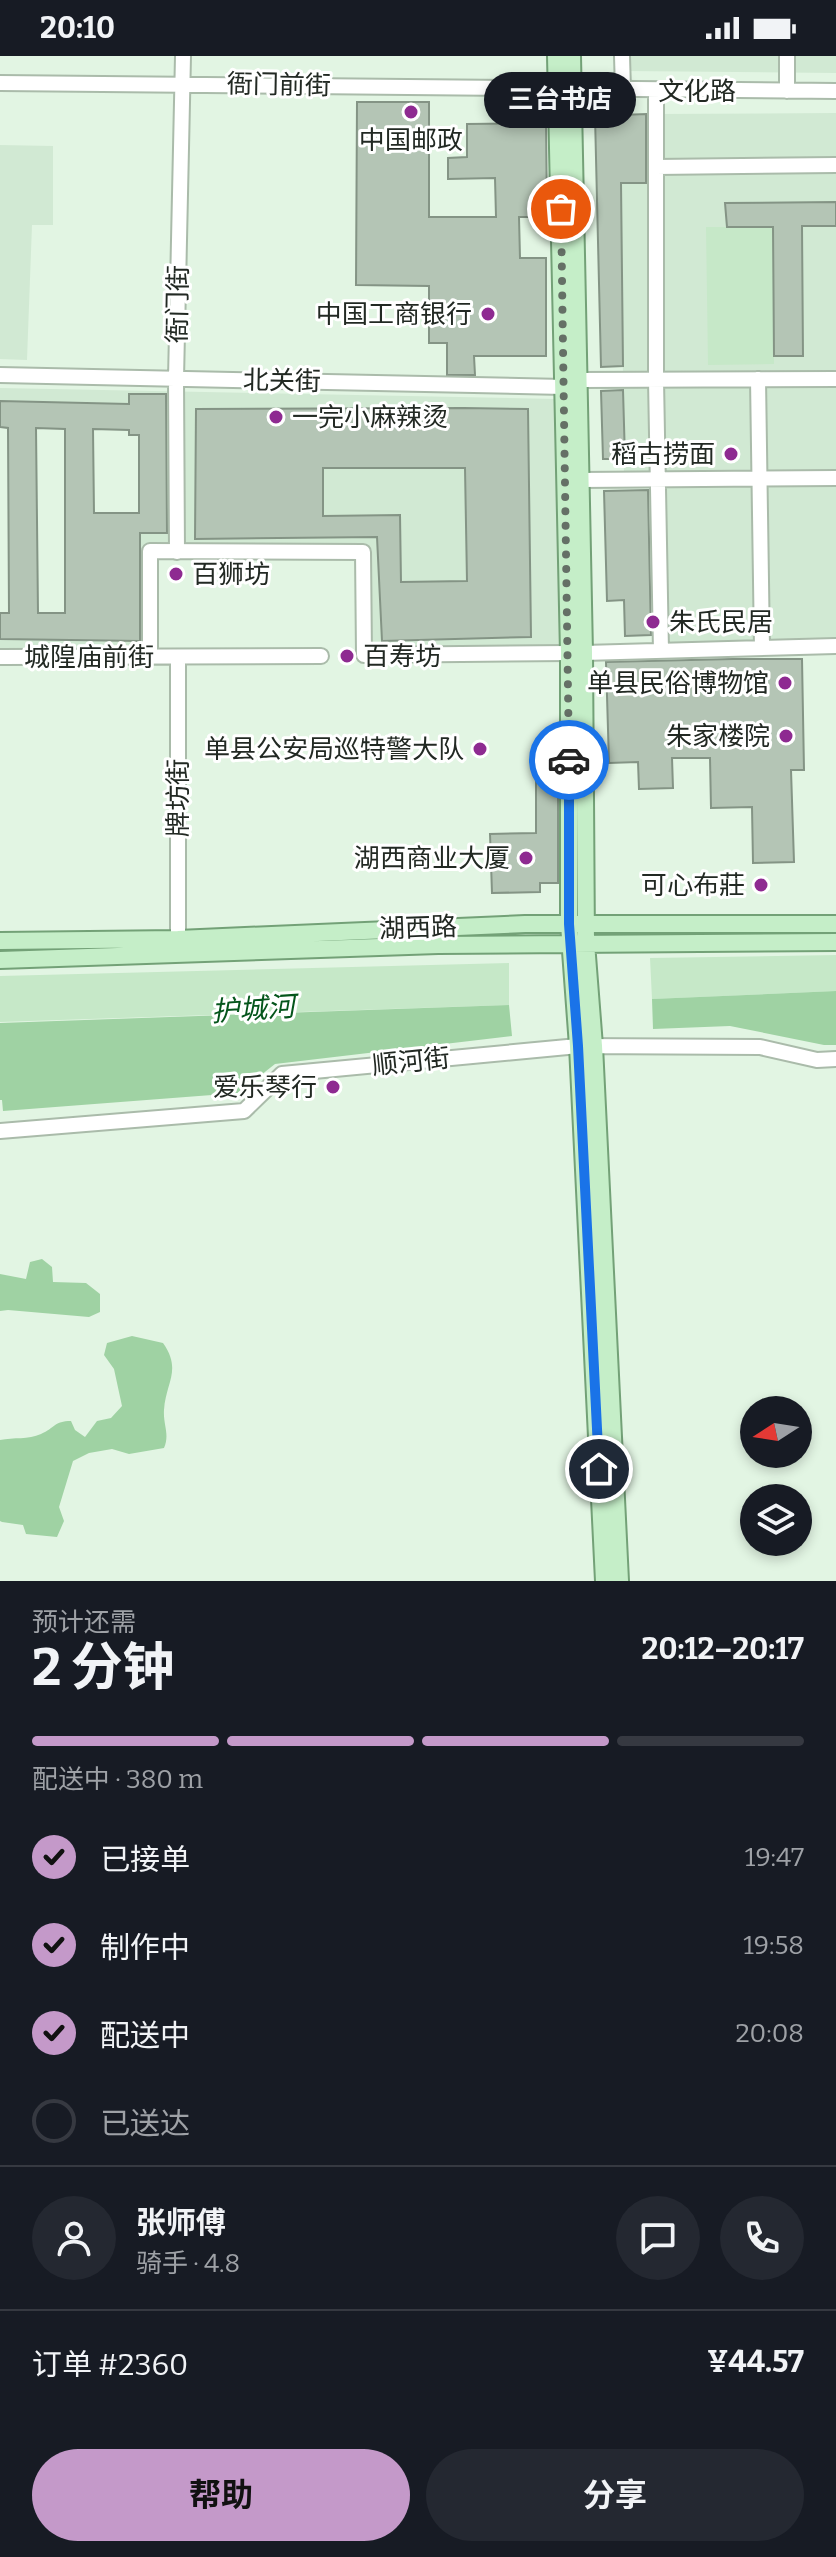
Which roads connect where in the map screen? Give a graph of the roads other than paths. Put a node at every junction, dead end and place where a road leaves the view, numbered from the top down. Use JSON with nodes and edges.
{"nodes":[{"id":1,"x":183,"y":56,"type":"edge"},
{"id":2,"x":556,"y":56,"type":"edge"},
{"id":3,"x":572,"y":56,"type":"edge"},
{"id":4,"x":622,"y":56,"type":"edge"},
{"id":5,"x":787,"y":56,"type":"edge"},
{"id":6,"x":0,"y":83,"type":"edge"},
{"id":7,"x":183,"y":84,"type":"junction"},
{"id":8,"x":566,"y":90,"type":"junction"},
{"id":9,"x":623,"y":90,"type":"junction"},
{"id":10,"x":656,"y":90,"type":"junction"},
{"id":11,"x":787,"y":91,"type":"junction"},
{"id":12,"x":836,"y":91,"type":"edge"},
{"id":13,"x":836,"y":165,"type":"edge"},
{"id":14,"x":656,"y":167,"type":"junction"},
{"id":15,"x":0,"y":375,"type":"edge"},
{"id":16,"x":176,"y":379,"type":"junction"},
{"id":17,"x":758,"y":379,"type":"junction"},
{"id":18,"x":836,"y":379,"type":"edge"},
{"id":19,"x":656,"y":380,"type":"junction"},
{"id":20,"x":571,"y":384,"type":"junction"},
{"id":21,"x":836,"y":478,"type":"edge"},
{"id":22,"x":759,"y":479,"type":"junction"},
{"id":23,"x":581,"y":480,"type":"junction"},
{"id":24,"x":658,"y":480,"type":"junction"},
{"id":25,"x":177,"y":552,"type":"junction"},
{"id":26,"x":836,"y":646,"type":"edge"},
{"id":27,"x":762,"y":648,"type":"junction"},
{"id":28,"x":661,"y":651,"type":"junction"},
{"id":29,"x":576,"y":653,"type":"junction"},
{"id":30,"x":321,"y":656,"type":"dead end"},
{"id":31,"x":0,"y":657,"type":"edge"},
{"id":32,"x":150,"y":657,"type":"junction"},
{"id":33,"x":178,"y":657,"type":"junction"},
{"id":34,"x":578,"y":924,"type":"junction"},
{"id":35,"x":836,"y":924,"type":"edge"},
{"id":36,"x":178,"y":939,"type":"junction"},
{"id":37,"x":0,"y":941,"type":"edge"},
{"id":38,"x":836,"y":942,"type":"edge"},
{"id":39,"x":579,"y":943,"type":"junction"},
{"id":40,"x":0,"y":960,"type":"edge"},
{"id":41,"x":586,"y":1046,"type":"junction"},
{"id":42,"x":836,"y":1059,"type":"edge"},
{"id":43,"x":0,"y":1131,"type":"edge"},
{"id":44,"x":604,"y":1581,"type":"edge"},
{"id":45,"x":620,"y":1581,"type":"edge"}],
"edges":[{"from":1,"to":7,"type":"street","name":"衙门街"},
{"from":2,"to":8,"type":"main road"},
{"from":3,"to":8,"type":"main road"},
{"from":4,"to":9,"type":"street"},
{"from":5,"to":11,"type":"street"},
{"from":6,"to":7,"type":"street","name":"衙门前街"},
{"from":7,"to":8,"type":"street","name":"衙门前街"},
{"from":7,"to":16,"type":"street","name":"衙门街"},
{"from":8,"to":9,"type":"street","name":"文化路"},
{"from":8,"to":20,"type":"main road"},
{"from":9,"to":10,"type":"street","name":"文化路"},
{"from":10,"to":11,"type":"street","name":"文化路"},
{"from":10,"to":14,"type":"street"},
{"from":11,"to":12,"type":"street","name":"文化路"},
{"from":13,"to":14,"type":"street"},
{"from":14,"to":19,"type":"street"},
{"from":15,"to":16,"type":"street","name":"北关街"},
{"from":16,"to":20,"type":"street","name":"北关街"},
{"from":16,"to":25,"type":"street","name":"衙门街"},
{"from":17,"to":18,"type":"street","name":"北关街"},
{"from":17,"to":19,"type":"street","name":"北关街"},
{"from":17,"to":22,"type":"street"},
{"from":19,"to":20,"type":"street","name":"北关街"},
{"from":19,"to":24,"type":"street"},
{"from":20,"to":23,"type":"main road"},
{"from":20,"to":29,"type":"main road"},
{"from":21,"to":22,"type":"street"},
{"from":22,"to":24,"type":"street"},
{"from":22,"to":27,"type":"street"},
{"from":23,"to":24,"type":"street"},
{"from":23,"to":29,"type":"main road"},
{"from":24,"to":28,"type":"street"},
{"from":25,"to":29,"type":"street"},
{"from":25,"to":32,"type":"street"},
{"from":26,"to":27,"type":"street"},
{"from":27,"to":28,"type":"street"},
{"from":28,"to":29,"type":"street"},
{"from":29,"to":34,"type":"main road"},
{"from":30,"to":33,"type":"street","name":"城隍庙前街"},
{"from":31,"to":32,"type":"street","name":"城隍庙前街"},
{"from":32,"to":33,"type":"street","name":"城隍庙前街"},
{"from":33,"to":36,"type":"street","name":"牌坊街"},
{"from":34,"to":35,"type":"main road","name":"湖西路"},
{"from":34,"to":36,"type":"main road","name":"湖西路"},
{"from":34,"to":39,"type":"main road"},
{"from":36,"to":37,"type":"main road","name":"湖西路"},
{"from":38,"to":39,"type":"main road","name":"湖西路"},
{"from":39,"to":40,"type":"main road","name":"湖西路"},
{"from":39,"to":41,"type":"main road"},
{"from":41,"to":42,"type":"street","name":"顺河街"},
{"from":41,"to":43,"type":"street","name":"顺河街"},
{"from":41,"to":44,"type":"main road"},
{"from":41,"to":45,"type":"main road"}]}
